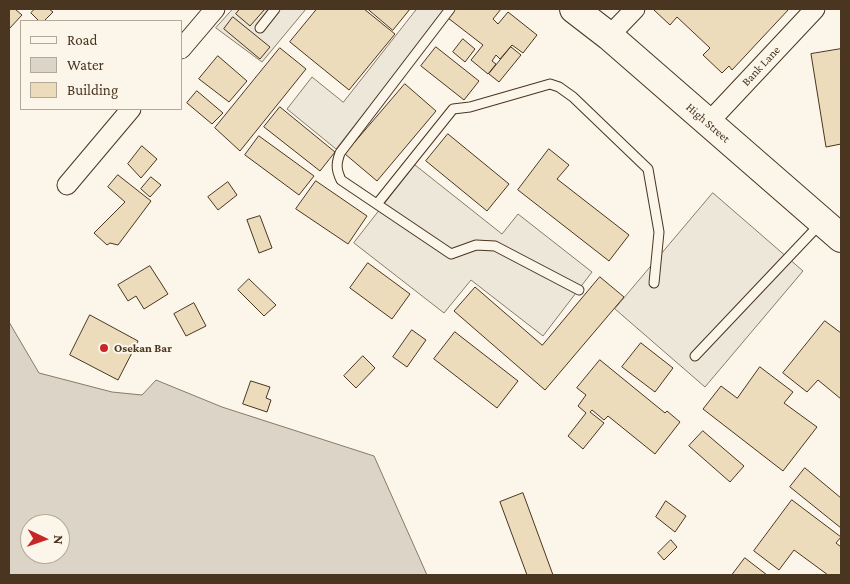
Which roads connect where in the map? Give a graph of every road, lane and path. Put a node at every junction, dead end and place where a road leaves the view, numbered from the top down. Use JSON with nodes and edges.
{"nodes":[{"id":1,"x":215,"y":9,"type":"edge"},
{"id":2,"x":275,"y":9,"type":"edge"},
{"id":3,"x":450,"y":9,"type":"edge"},
{"id":4,"x":574,"y":9,"type":"edge"},
{"id":5,"x":635,"y":9,"type":"edge"},
{"id":6,"x":815,"y":9,"type":"edge"},
{"id":7,"x":260,"y":28,"type":"dead end"},
{"id":8,"x":609,"y":36,"type":"junction"},
{"id":9,"x":182,"y":48,"type":"edge"},
{"id":10,"x":130,"y":110,"type":"edge"},
{"id":11,"x":708,"y":123,"type":"junction"},
{"id":12,"x":66,"y":185,"type":"dead end"},
{"id":13,"x":377,"y":204,"type":"junction"},
{"id":14,"x":832,"y":229,"type":"edge"},
{"id":15,"x":654,"y":283,"type":"dead end"},
{"id":16,"x":579,"y":290,"type":"dead end"},
{"id":17,"x":695,"y":356,"type":"dead end"}],
"edges":[{"from":1,"to":9,"type":"street"},
{"from":2,"to":7,"type":"lane"},
{"from":3,"to":13,"type":"lane"},
{"from":4,"to":8,"type":"main road","name":"High Street"},
{"from":5,"to":8,"type":"street"},
{"from":6,"to":11,"type":"street","name":"Bank Lane"},
{"from":8,"to":11,"type":"main road","name":"High Street"},
{"from":10,"to":12,"type":"street"},
{"from":11,"to":14,"type":"main road","name":"High Street"},
{"from":13,"to":15,"type":"lane"},
{"from":13,"to":16,"type":"lane"},
{"from":14,"to":17,"type":"lane"}]}
